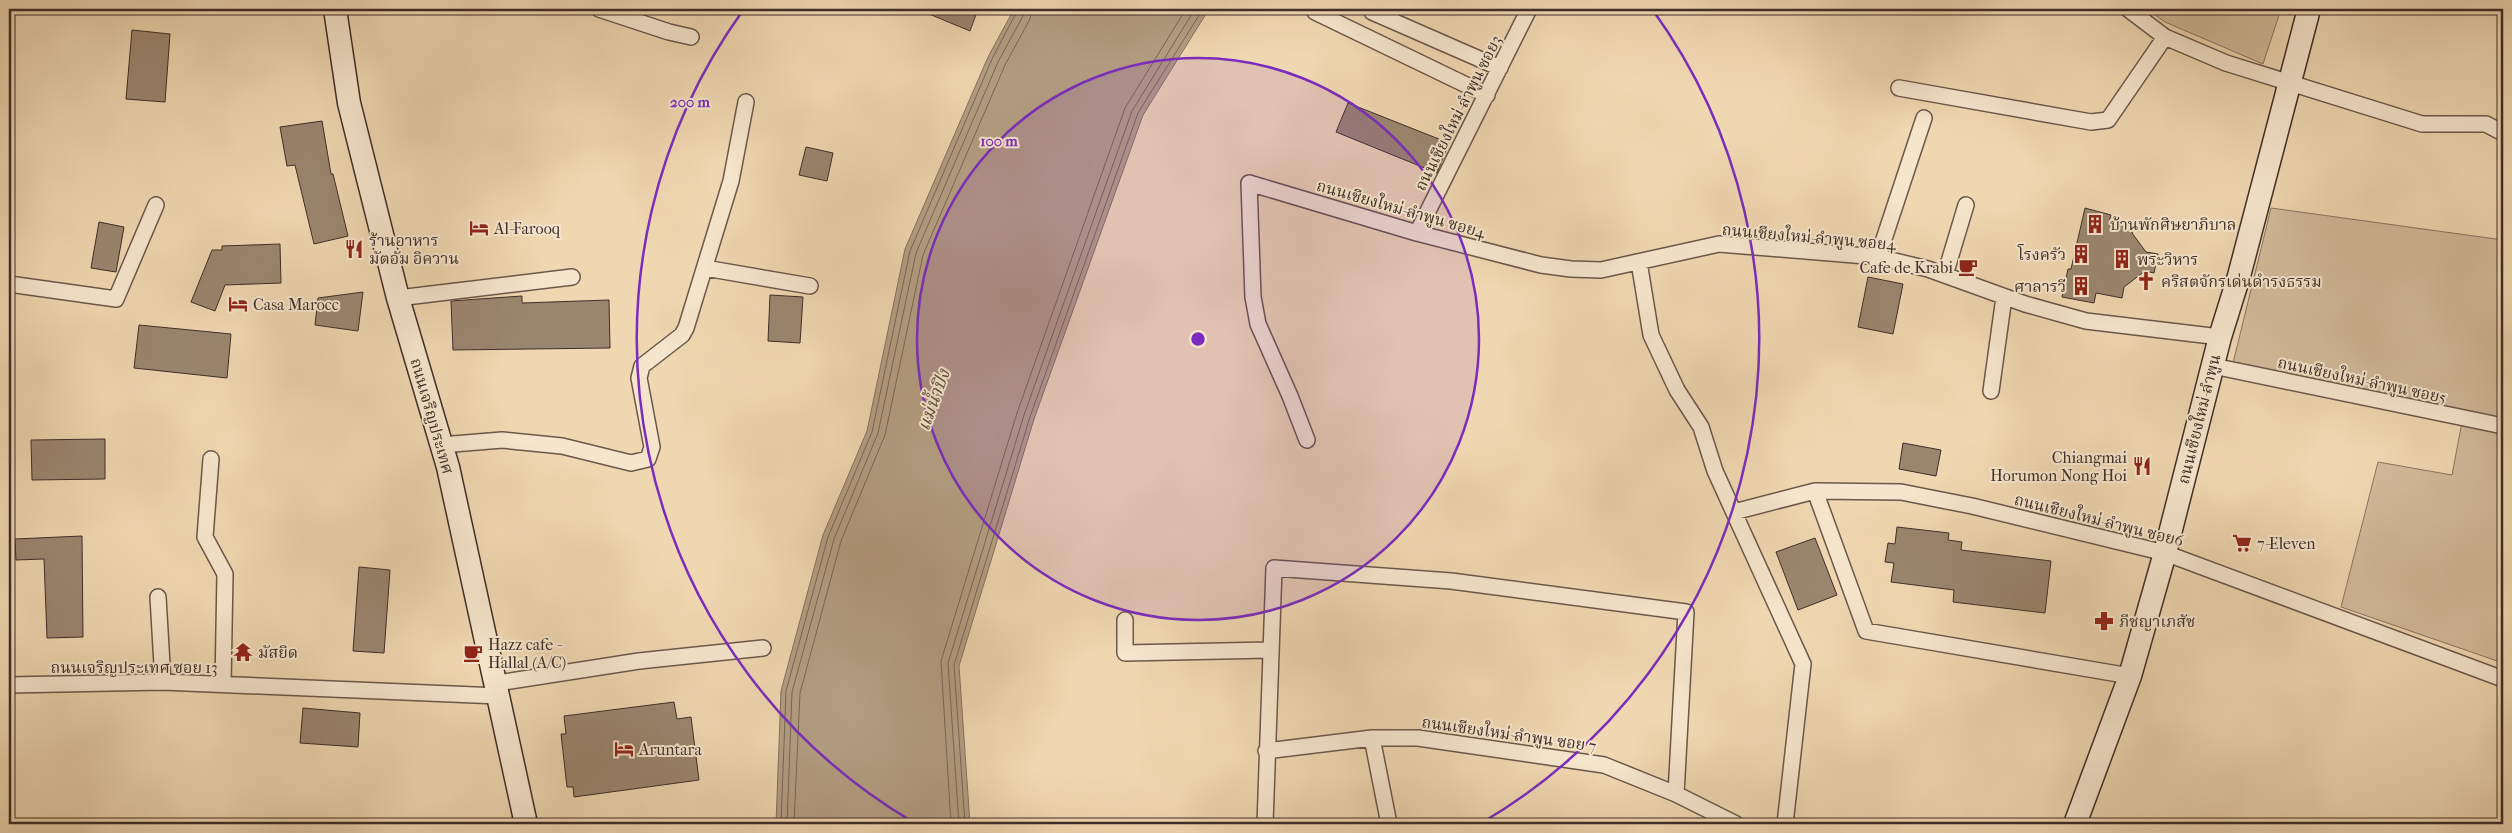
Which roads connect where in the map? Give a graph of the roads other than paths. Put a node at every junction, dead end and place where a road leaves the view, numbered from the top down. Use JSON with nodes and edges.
{"nodes":[{"id":1,"x":334,"y":9,"type":"edge"},
{"id":2,"x":599,"y":9,"type":"edge"},
{"id":3,"x":1529,"y":9,"type":"edge"},
{"id":4,"x":2128,"y":9,"type":"edge"},
{"id":5,"x":2309,"y":9,"type":"edge"},
{"id":6,"x":1315,"y":12,"type":"dead end"},
{"id":7,"x":1372,"y":12,"type":"dead end"},
{"id":8,"x":691,"y":37,"type":"dead end"},
{"id":9,"x":2165,"y":37,"type":"junction"},
{"id":10,"x":1500,"y":68,"type":"junction"},
{"id":11,"x":2288,"y":84,"type":"junction"},
{"id":12,"x":1899,"y":88,"type":"dead end"},
{"id":13,"x":1487,"y":95,"type":"junction"},
{"id":14,"x":746,"y":102,"type":"dead end"},
{"id":15,"x":1924,"y":118,"type":"dead end"},
{"id":16,"x":2503,"y":134,"type":"edge"},
{"id":17,"x":156,"y":205,"type":"dead end"},
{"id":18,"x":1966,"y":205,"type":"dead end"},
{"id":19,"x":1417,"y":232,"type":"junction"},
{"id":20,"x":1878,"y":257,"type":"junction"},
{"id":21,"x":1639,"y":262,"type":"junction"},
{"id":22,"x":704,"y":268,"type":"junction"},
{"id":23,"x":1945,"y":275,"type":"junction"},
{"id":24,"x":572,"y":277,"type":"dead end"},
{"id":25,"x":9,"y":284,"type":"edge"},
{"id":26,"x":810,"y":286,"type":"dead end"},
{"id":27,"x":2004,"y":297,"type":"junction"},
{"id":28,"x":398,"y":298,"type":"junction"},
{"id":29,"x":2220,"y":337,"type":"junction"},
{"id":30,"x":2213,"y":366,"type":"junction"},
{"id":31,"x":1991,"y":391,"type":"dead end"},
{"id":32,"x":2503,"y":426,"type":"edge"},
{"id":33,"x":1307,"y":440,"type":"dead end"},
{"id":34,"x":441,"y":445,"type":"junction"},
{"id":35,"x":211,"y":459,"type":"dead end"},
{"id":36,"x":1815,"y":491,"type":"junction"},
{"id":37,"x":1734,"y":512,"type":"junction"},
{"id":38,"x":2165,"y":552,"type":"junction"},
{"id":39,"x":158,"y":598,"type":"dead end"},
{"id":40,"x":1124,"y":620,"type":"dead end"},
{"id":41,"x":763,"y":648,"type":"dead end"},
{"id":42,"x":1270,"y":650,"type":"junction"},
{"id":43,"x":2130,"y":676,"type":"junction"},
{"id":44,"x":2503,"y":679,"type":"edge"},
{"id":45,"x":163,"y":682,"type":"junction"},
{"id":46,"x":223,"y":684,"type":"junction"},
{"id":47,"x":9,"y":685,"type":"edge"},
{"id":48,"x":498,"y":689,"type":"junction"},
{"id":49,"x":1372,"y":738,"type":"junction"},
{"id":50,"x":1266,"y":751,"type":"junction"},
{"id":51,"x":1676,"y":794,"type":"junction"},
{"id":52,"x":526,"y":824,"type":"edge"},
{"id":53,"x":1264,"y":824,"type":"edge"},
{"id":54,"x":1389,"y":824,"type":"edge"},
{"id":55,"x":1736,"y":824,"type":"edge"},
{"id":56,"x":1785,"y":824,"type":"edge"},
{"id":57,"x":2075,"y":824,"type":"edge"}],
"edges":[{"from":1,"to":28,"type":"main road","name":"ถนนเจริญประเทศ"},
{"from":2,"to":8,"type":"street"},
{"from":3,"to":10,"type":"street","name":"ถนนเชียงใหม่-ลำพูน ซอย3"},
{"from":4,"to":9,"type":"street"},
{"from":5,"to":11,"type":"main road","name":"ถนนเชียงใหม่-ลำพูน"},
{"from":6,"to":13,"type":"street"},
{"from":7,"to":10,"type":"street"},
{"from":9,"to":11,"type":"street"},
{"from":9,"to":12,"type":"street"},
{"from":10,"to":13,"type":"street","name":"ถนนเชียงใหม่-ลำพูน ซอย3"},
{"from":11,"to":16,"type":"street"},
{"from":11,"to":29,"type":"main road","name":"ถนนเชียงใหม่-ลำพูน"},
{"from":13,"to":19,"type":"street","name":"ถนนเชียงใหม่-ลำพูน ซอย3"},
{"from":14,"to":22,"type":"street"},
{"from":15,"to":20,"type":"street"},
{"from":17,"to":25,"type":"street"},
{"from":18,"to":23,"type":"street"},
{"from":19,"to":21,"type":"street","name":"ถนนเชียงใหม่-ลำพูน ซอย4"},
{"from":19,"to":33,"type":"street","name":"ถนนเชียงใหม่-ลำพูน ซอย4"},
{"from":20,"to":21,"type":"street","name":"ถนนเชียงใหม่-ลำพูน ซอย4"},
{"from":20,"to":23,"type":"street","name":"ถนนเชียงใหม่-ลำพูน ซอย4"},
{"from":21,"to":37,"type":"street"},
{"from":22,"to":26,"type":"street"},
{"from":22,"to":34,"type":"street"},
{"from":23,"to":27,"type":"street","name":"ถนนเชียงใหม่-ลำพูน ซอย4"},
{"from":24,"to":28,"type":"street"},
{"from":27,"to":29,"type":"street","name":"ถนนเชียงใหม่-ลำพูน ซอย4"},
{"from":27,"to":31,"type":"street"},
{"from":28,"to":34,"type":"main road","name":"ถนนเจริญประเทศ"},
{"from":29,"to":30,"type":"main road","name":"ถนนเชียงใหม่-ลำพูน"},
{"from":30,"to":32,"type":"street","name":"ถนนเชียงใหม่-ลำพูน ซอย5"},
{"from":30,"to":38,"type":"main road","name":"ถนนเชียงใหม่-ลำพูน"},
{"from":34,"to":48,"type":"main road","name":"ถนนเจริญประเทศ"},
{"from":35,"to":46,"type":"street"},
{"from":36,"to":37,"type":"street","name":"ถนนเชียงใหม่-ลำพูน ซอย6"},
{"from":36,"to":38,"type":"street","name":"ถนนเชียงใหม่-ลำพูน ซอย6"},
{"from":36,"to":43,"type":"street"},
{"from":37,"to":56,"type":"street"},
{"from":38,"to":43,"type":"main road","name":"ถนนเชียงใหม่-ลำพูน"},
{"from":38,"to":44,"type":"street","name":"ถนนเชียงใหม่-ลำพูน ซอย6"},
{"from":39,"to":45,"type":"street"},
{"from":40,"to":42,"type":"street"},
{"from":41,"to":48,"type":"street","name":"ถนนเจริญประเทศ ซอย 13"},
{"from":42,"to":50,"type":"street"},
{"from":42,"to":51,"type":"street"},
{"from":43,"to":57,"type":"main road","name":"ถนนเชียงใหม่-ลำพูน"},
{"from":45,"to":46,"type":"street","name":"ถนนเจริญประเทศ ซอย 13"},
{"from":45,"to":47,"type":"street","name":"ถนนเจริญประเทศ ซอย 13"},
{"from":46,"to":48,"type":"street","name":"ถนนเจริญประเทศ ซอย 13"},
{"from":48,"to":52,"type":"main road","name":"ถนนเจริญประเทศ"},
{"from":49,"to":50,"type":"street","name":"ถนนเชียงใหม่-ลำพูน ซอย 7"},
{"from":49,"to":51,"type":"street","name":"ถนนเชียงใหม่-ลำพูน ซอย 7"},
{"from":49,"to":54,"type":"street"},
{"from":50,"to":53,"type":"street"},
{"from":51,"to":55,"type":"street","name":"ถนนเชียงใหม่-ลำพูน ซอย 7"}]}
